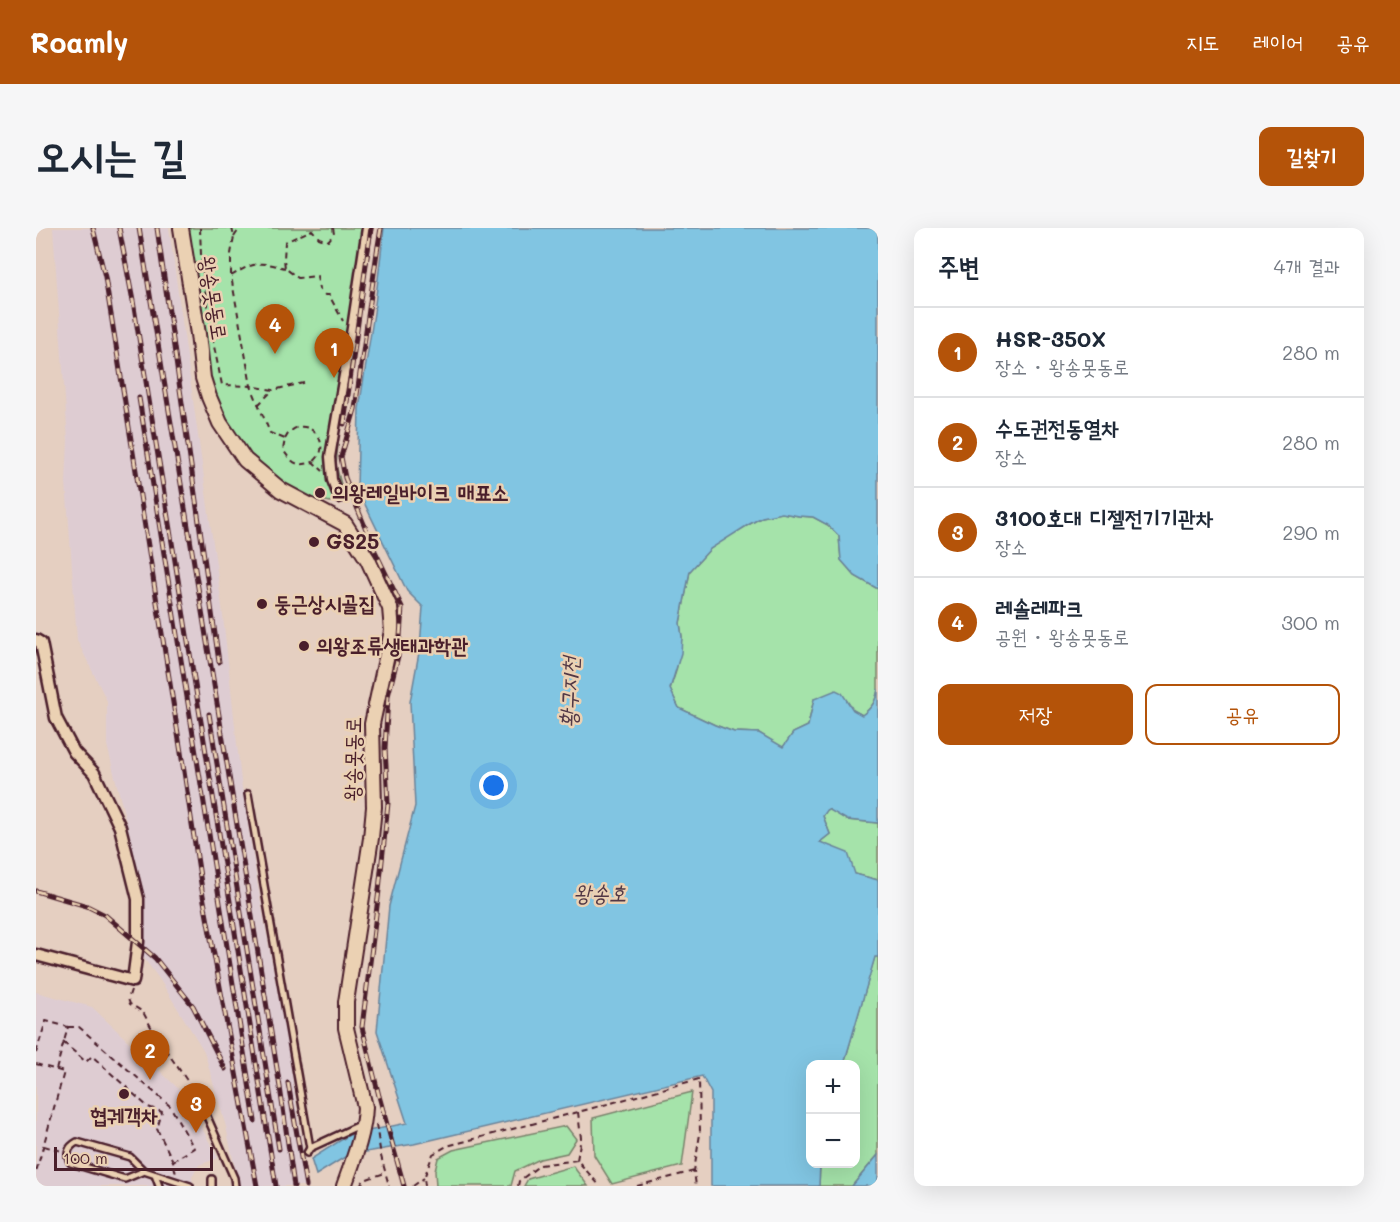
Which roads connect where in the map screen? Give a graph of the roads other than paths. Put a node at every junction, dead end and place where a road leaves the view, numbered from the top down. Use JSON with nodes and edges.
{"nodes":[{"id":1,"x":182,"y":228,"type":"edge"},
{"id":2,"x":367,"y":228,"type":"edge"},
{"id":3,"x":339,"y":498,"type":"dead end"},
{"id":4,"x":36,"y":640,"type":"edge"},
{"id":5,"x":248,"y":794,"type":"dead end"},
{"id":6,"x":36,"y":955,"type":"edge"},
{"id":7,"x":205,"y":1112,"type":"road end"},
{"id":8,"x":367,"y":1126,"type":"junction"},
{"id":9,"x":144,"y":1171,"type":"junction"},
{"id":10,"x":155,"y":1175,"type":"junction"},
{"id":11,"x":212,"y":1179,"type":"dead end"},
{"id":12,"x":159,"y":1186,"type":"edge"},
{"id":13,"x":190,"y":1186,"type":"edge"},
{"id":14,"x":213,"y":1186,"type":"edge"},
{"id":15,"x":235,"y":1186,"type":"edge"},
{"id":16,"x":344,"y":1186,"type":"edge"}],
"edges":[{"from":1,"to":8,"type":"street","name":"왕송못동로"},
{"from":2,"to":3,"type":"street"},
{"from":4,"to":6,"type":"street"},
{"from":5,"to":8,"type":"lane"},
{"from":7,"to":15,"type":"lane"},
{"from":8,"to":16,"type":"street","name":"왕송못동로"},
{"from":9,"to":9,"type":"lane"},
{"from":9,"to":10,"type":"lane"},
{"from":10,"to":12,"type":"lane"},
{"from":10,"to":13,"type":"lane"},
{"from":11,"to":14,"type":"lane"}]}
